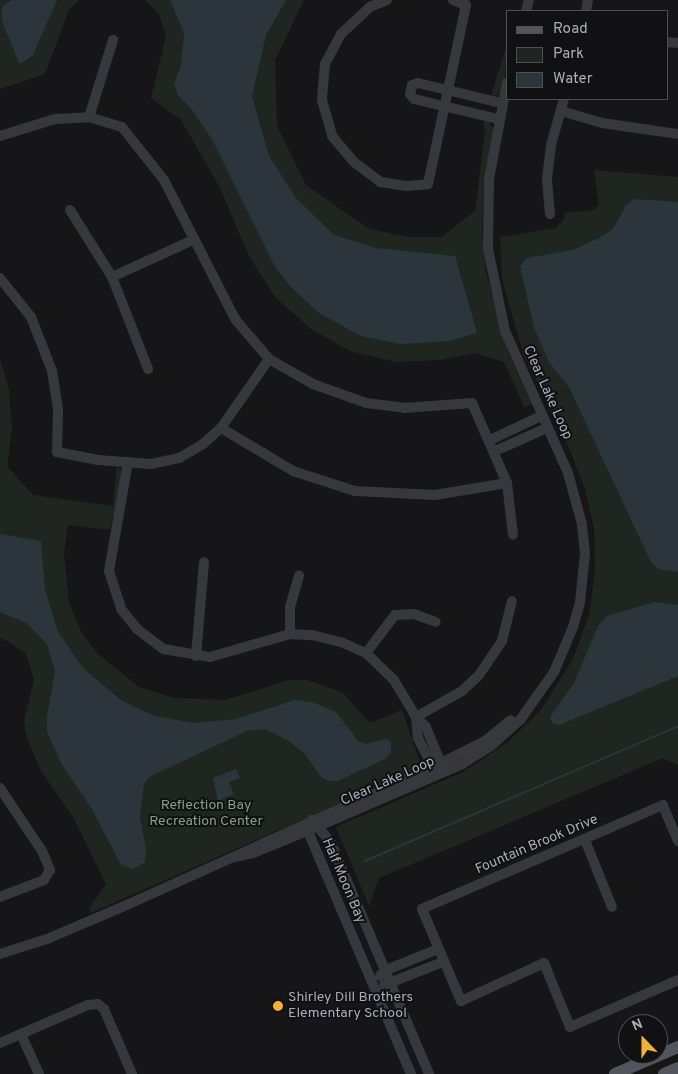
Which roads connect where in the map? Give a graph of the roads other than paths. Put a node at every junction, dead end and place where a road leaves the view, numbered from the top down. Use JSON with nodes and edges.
{"nodes":[{"id":1,"x":387,"y":0,"type":"edge"},
{"id":2,"x":453,"y":0,"type":"edge"},
{"id":3,"x":113,"y":40,"type":"dead end"},
{"id":4,"x":506,"y":86,"type":"edge"},
{"id":5,"x":448,"y":92,"type":"junction"},
{"id":6,"x":564,"y":100,"type":"edge"},
{"id":7,"x":501,"y":104,"type":"junction"},
{"id":8,"x":444,"y":106,"type":"junction"},
{"id":9,"x":562,"y":111,"type":"junction"},
{"id":10,"x":89,"y":117,"type":"junction"},
{"id":11,"x":498,"y":119,"type":"junction"},
{"id":12,"x":678,"y":134,"type":"edge"},
{"id":13,"x":0,"y":136,"type":"edge"},
{"id":14,"x":70,"y":210,"type":"dead end"},
{"id":15,"x":550,"y":214,"type":"dead end"},
{"id":16,"x":193,"y":240,"type":"junction"},
{"id":17,"x":112,"y":277,"type":"junction"},
{"id":18,"x":0,"y":278,"type":"edge"},
{"id":19,"x":269,"y":359,"type":"junction"},
{"id":20,"x":148,"y":369,"type":"dead end"},
{"id":21,"x":541,"y":416,"type":"junction"},
{"id":22,"x":221,"y":428,"type":"junction"},
{"id":23,"x":547,"y":428,"type":"junction"},
{"id":24,"x":490,"y":440,"type":"junction"},
{"id":25,"x":495,"y":451,"type":"junction"},
{"id":26,"x":128,"y":462,"type":"junction"},
{"id":27,"x":507,"y":483,"type":"junction"},
{"id":28,"x":513,"y":536,"type":"dead end"},
{"id":29,"x":204,"y":562,"type":"dead end"},
{"id":30,"x":299,"y":575,"type":"dead end"},
{"id":31,"x":512,"y":602,"type":"dead end"},
{"id":32,"x":436,"y":622,"type":"dead end"},
{"id":33,"x":290,"y":634,"type":"junction"},
{"id":34,"x":366,"y":653,"type":"junction"},
{"id":35,"x":196,"y":656,"type":"junction"},
{"id":36,"x":416,"y":717,"type":"junction"},
{"id":37,"x":439,"y":769,"type":"junction"},
{"id":38,"x":0,"y":788,"type":"edge"},
{"id":39,"x":3,"y":800,"type":"edge"},
{"id":40,"x":315,"y":823,"type":"junction"},
{"id":41,"x":308,"y":831,"type":"junction"},
{"id":42,"x":585,"y":840,"type":"junction"},
{"id":43,"x":678,"y":841,"type":"edge"},
{"id":44,"x":236,"y":857,"type":"junction"},
{"id":45,"x":0,"y":897,"type":"edge"},
{"id":46,"x":612,"y":907,"type":"dead end"},
{"id":47,"x":438,"y":949,"type":"junction"},
{"id":48,"x":0,"y":954,"type":"edge"},
{"id":49,"x":443,"y":962,"type":"junction"},
{"id":50,"x":384,"y":972,"type":"junction"},
{"id":51,"x":678,"y":980,"type":"edge"},
{"id":52,"x":373,"y":985,"type":"junction"},
{"id":53,"x":390,"y":985,"type":"junction"},
{"id":54,"x":22,"y":1034,"type":"junction"},
{"id":55,"x":0,"y":1043,"type":"edge"},
{"id":56,"x":678,"y":1047,"type":"edge"},
{"id":57,"x":678,"y":1068,"type":"edge"},
{"id":58,"x":39,"y":1074,"type":"edge"},
{"id":59,"x":132,"y":1074,"type":"edge"},
{"id":60,"x":411,"y":1074,"type":"edge"},
{"id":61,"x":429,"y":1074,"type":"edge"},
{"id":62,"x":615,"y":1074,"type":"edge"},
{"id":63,"x":664,"y":1074,"type":"edge"}],
"edges":[{"from":1,"to":8,"type":"street"},
{"from":2,"to":5,"type":"street"},
{"from":3,"to":10,"type":"street"},
{"from":4,"to":7,"type":"street","name":"Clear Lake Loop"},
{"from":5,"to":7,"type":"street"},
{"from":5,"to":8,"type":"street"},
{"from":5,"to":8,"type":"street"},
{"from":6,"to":9,"type":"street"},
{"from":7,"to":11,"type":"street","name":"Clear Lake Loop"},
{"from":8,"to":11,"type":"street"},
{"from":9,"to":12,"type":"street"},
{"from":9,"to":15,"type":"street"},
{"from":10,"to":13,"type":"street"},
{"from":10,"to":16,"type":"street"},
{"from":11,"to":21,"type":"street","name":"Clear Lake Loop"},
{"from":14,"to":17,"type":"street"},
{"from":16,"to":17,"type":"street"},
{"from":16,"to":19,"type":"street"},
{"from":17,"to":20,"type":"street"},
{"from":18,"to":26,"type":"street"},
{"from":19,"to":22,"type":"street"},
{"from":19,"to":24,"type":"street"},
{"from":21,"to":23,"type":"street","name":"Clear Lake Loop"},
{"from":21,"to":24,"type":"street"},
{"from":22,"to":26,"type":"street"},
{"from":22,"to":27,"type":"street"},
{"from":23,"to":25,"type":"street"},
{"from":23,"to":37,"type":"street","name":"Clear Lake Loop"},
{"from":24,"to":25,"type":"street"},
{"from":25,"to":27,"type":"street"},
{"from":26,"to":35,"type":"street"},
{"from":27,"to":28,"type":"street"},
{"from":29,"to":35,"type":"street"},
{"from":30,"to":33,"type":"street"},
{"from":31,"to":36,"type":"street"},
{"from":32,"to":34,"type":"street"},
{"from":33,"to":34,"type":"street"},
{"from":33,"to":35,"type":"street"},
{"from":34,"to":36,"type":"street"},
{"from":36,"to":37,"type":"street"},
{"from":37,"to":40,"type":"street","name":"Clear Lake Loop"},
{"from":38,"to":39,"type":"street"},
{"from":39,"to":45,"type":"street"},
{"from":40,"to":41,"type":"street","name":"Clear Lake Loop"},
{"from":40,"to":44,"type":"street","name":"Clear Lake Loop"},
{"from":40,"to":50,"type":"street","name":"Half Moon Bay"},
{"from":41,"to":44,"type":"street","name":"Clear Lake Loop"},
{"from":41,"to":52,"type":"street","name":"Half Moon Bay"},
{"from":42,"to":43,"type":"street","name":"Fountain Brook Drive"},
{"from":42,"to":46,"type":"street"},
{"from":42,"to":47,"type":"street","name":"Fountain Brook Drive"},
{"from":44,"to":48,"type":"street","name":"Clear Lake Loop"},
{"from":47,"to":49,"type":"street"},
{"from":47,"to":50,"type":"street"},
{"from":49,"to":51,"type":"street"},
{"from":49,"to":53,"type":"street"},
{"from":50,"to":52,"type":"street"},
{"from":50,"to":53,"type":"street","name":"Half Moon Bay"},
{"from":52,"to":53,"type":"street"},
{"from":52,"to":60,"type":"street","name":"Half Moon Bay"},
{"from":53,"to":61,"type":"street","name":"Half Moon Bay"},
{"from":54,"to":55,"type":"street"},
{"from":54,"to":58,"type":"street"},
{"from":54,"to":59,"type":"street"},
{"from":56,"to":62,"type":"main road"},
{"from":57,"to":63,"type":"main road"}]}
